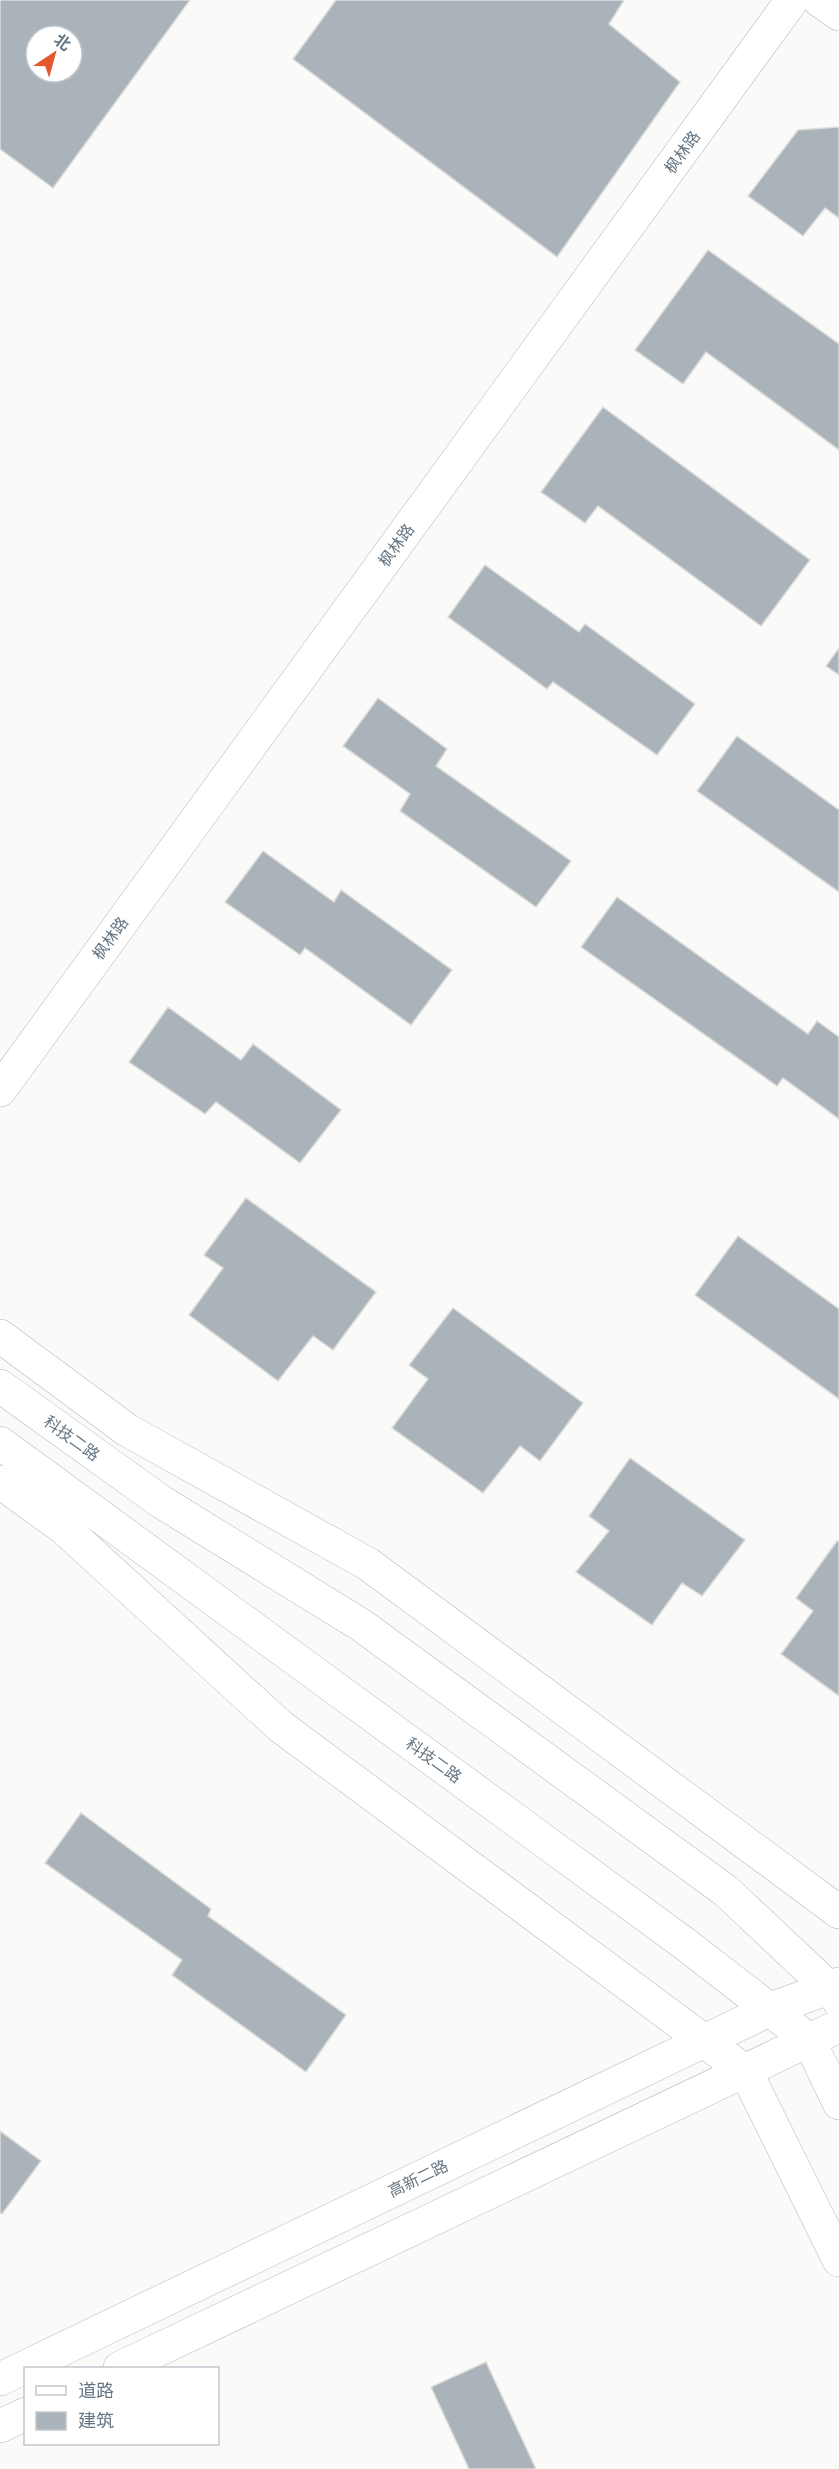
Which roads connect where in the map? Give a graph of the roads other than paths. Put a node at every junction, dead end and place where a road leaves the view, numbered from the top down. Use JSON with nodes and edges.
{"nodes":[{"id":1,"x":792,"y":0,"type":"edge"},
{"id":2,"x":819,"y":0,"type":"edge"},
{"id":3,"x":839,"y":15,"type":"edge"},
{"id":4,"x":0,"y":1090,"type":"edge"},
{"id":5,"x":0,"y":1336,"type":"edge"},
{"id":6,"x":0,"y":1386,"type":"edge"},
{"id":7,"x":0,"y":1443,"type":"edge"},
{"id":8,"x":0,"y":1482,"type":"edge"},
{"id":9,"x":839,"y":1912,"type":"edge"},
{"id":10,"x":836,"y":1991,"type":"edge"},
{"id":11,"x":771,"y":2008,"type":"junction"},
{"id":12,"x":839,"y":2026,"type":"edge"},
{"id":13,"x":704,"y":2040,"type":"junction"},
{"id":14,"x":809,"y":2040,"type":"junction"},
{"id":15,"x":746,"y":2072,"type":"junction"},
{"id":16,"x":839,"y":2103,"type":"edge"},
{"id":17,"x":839,"y":2260,"type":"edge"},
{"id":18,"x":24,"y":2367,"type":"edge"},
{"id":19,"x":25,"y":2367,"type":"edge"},
{"id":20,"x":122,"y":2367,"type":"edge"},
{"id":21,"x":0,"y":2379,"type":"edge"},
{"id":22,"x":24,"y":2415,"type":"edge"},
{"id":23,"x":0,"y":2426,"type":"edge"}],
"edges":[{"from":1,"to":4,"type":"street","name":"枫林路"},
{"from":2,"to":3,"type":"street"},
{"from":5,"to":9,"type":"street"},
{"from":6,"to":10,"type":"street","name":"科技二路"},
{"from":7,"to":11,"type":"street","name":"科技二路"},
{"from":8,"to":13,"type":"street"},
{"from":10,"to":11,"type":"street","name":"高新二路"},
{"from":11,"to":13,"type":"street","name":"高新二路"},
{"from":11,"to":14,"type":"street","name":"科技二路"},
{"from":12,"to":14,"type":"street"},
{"from":13,"to":15,"type":"street"},
{"from":13,"to":19,"type":"street","name":"高新二路"},
{"from":14,"to":15,"type":"street"},
{"from":14,"to":16,"type":"street","name":"科技二路"},
{"from":15,"to":17,"type":"street"},
{"from":15,"to":20,"type":"street"},
{"from":18,"to":21,"type":"street","name":"高新二路"},
{"from":22,"to":23,"type":"street"}]}
